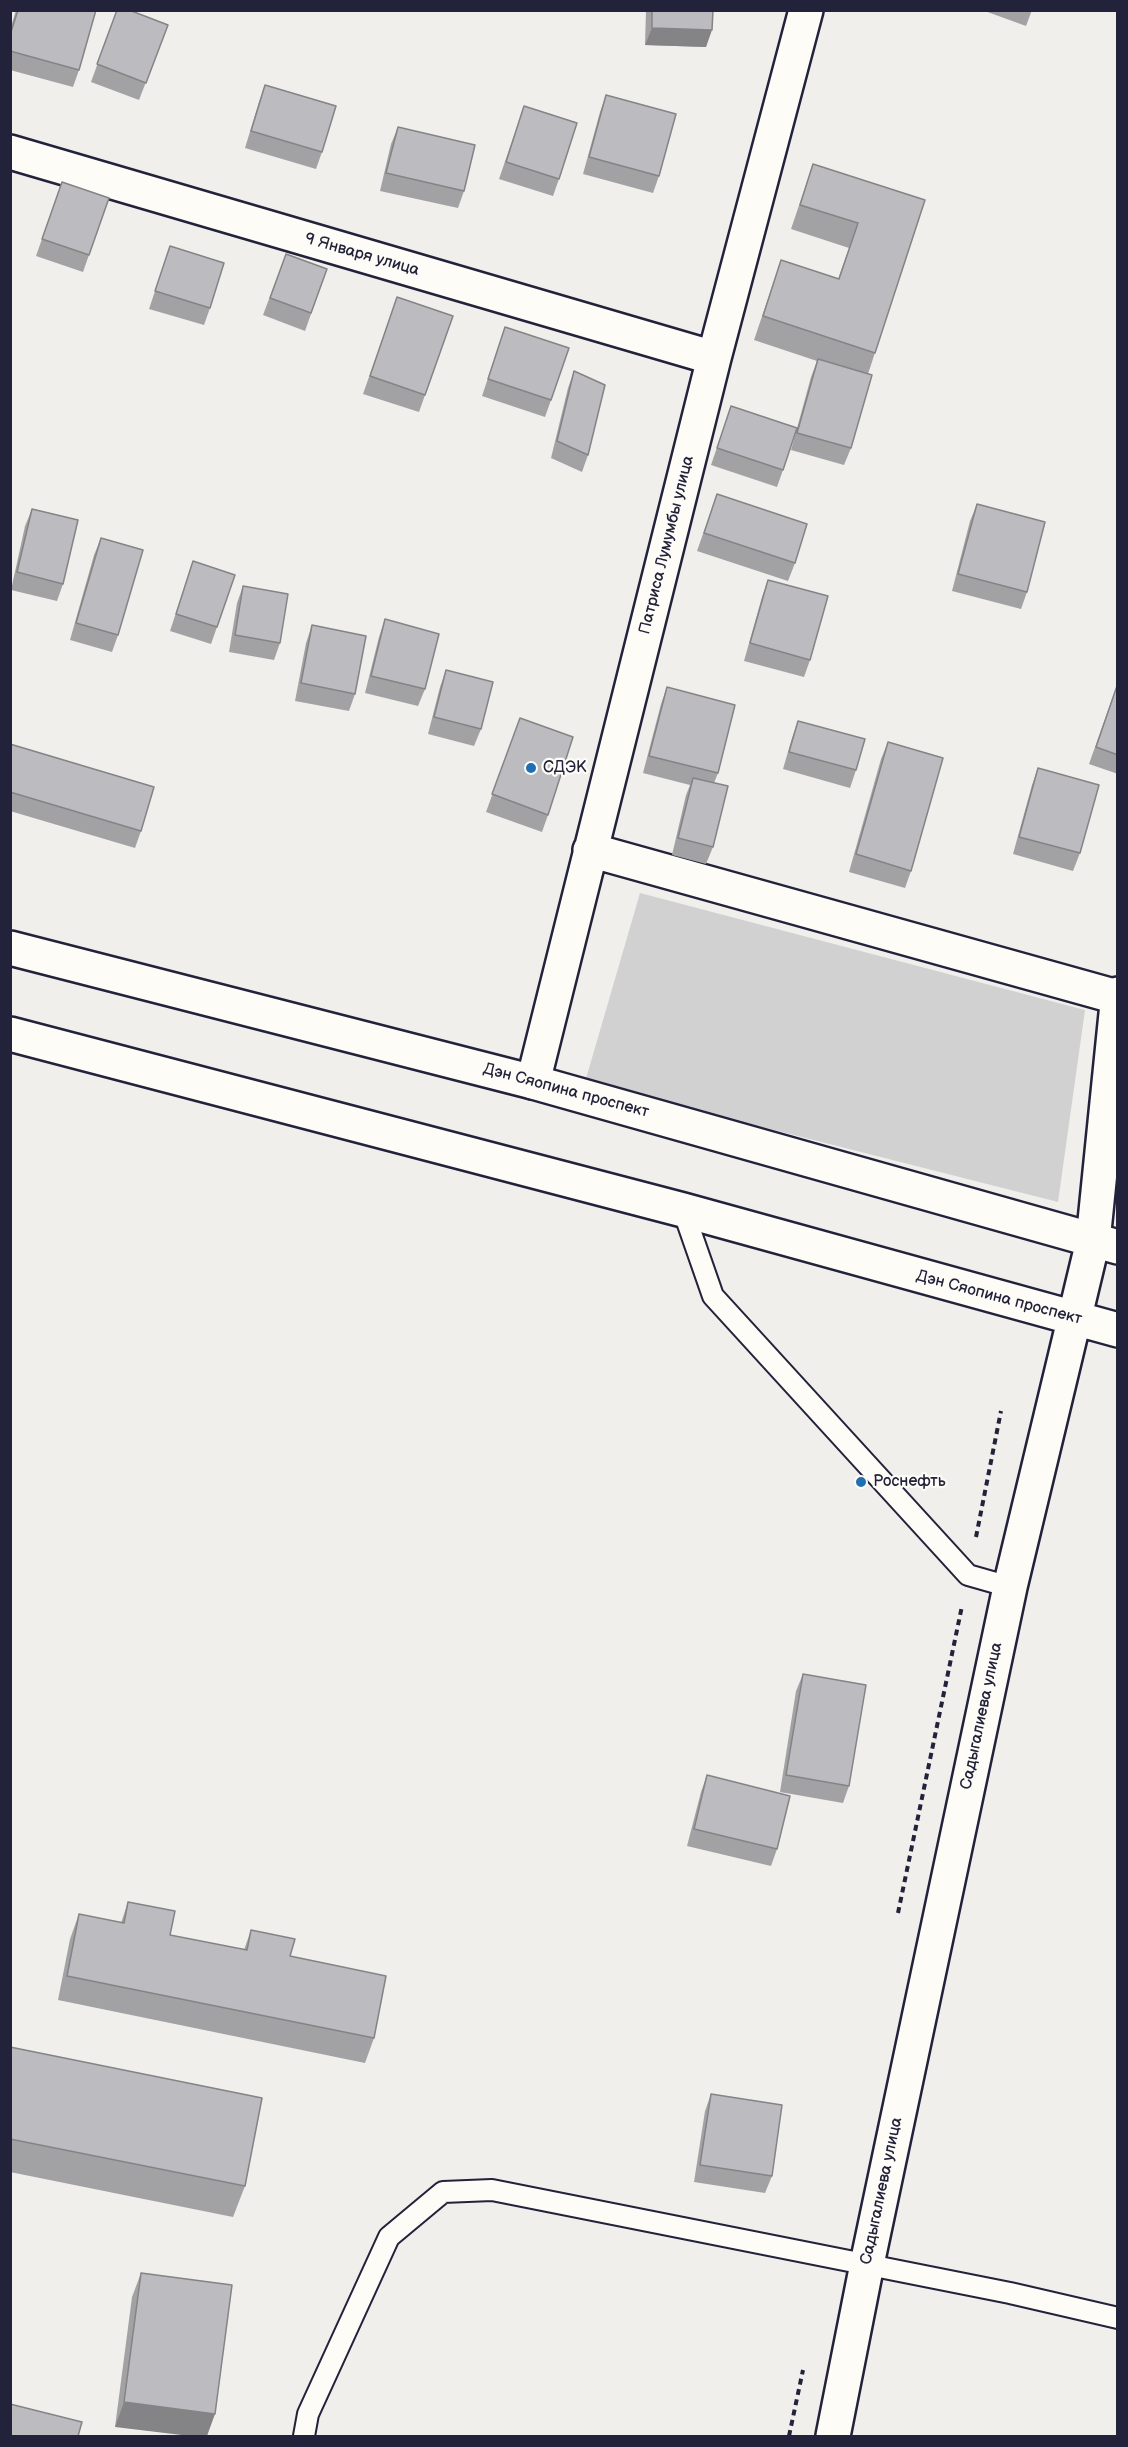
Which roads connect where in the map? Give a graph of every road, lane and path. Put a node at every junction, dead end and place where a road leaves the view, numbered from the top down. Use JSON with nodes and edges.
{"nodes":[{"id":1,"x":806,"y":10,"type":"edge"},
{"id":2,"x":10,"y":152,"type":"edge"},
{"id":3,"x":714,"y":358,"type":"junction"},
{"id":4,"x":590,"y":850,"type":"junction"},
{"id":5,"x":10,"y":948,"type":"edge"},
{"id":6,"x":1117,"y":995,"type":"edge"},
{"id":7,"x":10,"y":1034,"type":"edge"},
{"id":8,"x":533,"y":1082,"type":"junction"},
{"id":9,"x":683,"y":1210,"type":"junction"},
{"id":10,"x":1105,"y":1244,"type":"edge"},
{"id":11,"x":1074,"y":1319,"type":"junction"},
{"id":12,"x":1118,"y":1330,"type":"edge"},
{"id":13,"x":1001,"y":1412,"type":"dead end"},
{"id":14,"x":968,"y":1575,"type":"junction"},
{"id":15,"x":1010,"y":1587,"type":"junction"},
{"id":16,"x":898,"y":1916,"type":"dead end"},
{"id":17,"x":867,"y":2264,"type":"junction"},
{"id":18,"x":1118,"y":2318,"type":"edge"},
{"id":19,"x":803,"y":2369,"type":"dead end"},
{"id":20,"x":304,"y":2436,"type":"edge"},
{"id":21,"x":789,"y":2436,"type":"edge"},
{"id":22,"x":833,"y":2436,"type":"edge"}],
"edges":[{"from":1,"to":3,"type":"main road","name":"Патриса Лумумбы улица"},
{"from":2,"to":3,"type":"main road","name":"9 Января улица"},
{"from":3,"to":4,"type":"main road","name":"Патриса Лумумбы улица"},
{"from":4,"to":6,"type":"main road"},
{"from":4,"to":8,"type":"main road","name":"Патриса Лумумбы улица"},
{"from":5,"to":8,"type":"main road","name":"Дэн Сяопина проспект"},
{"from":6,"to":10,"type":"main road","name":"Садыгалиева улица"},
{"from":7,"to":9,"type":"main road","name":"Дэн Сяопина проспект"},
{"from":8,"to":10,"type":"main road","name":"Дэн Сяопина проспект"},
{"from":9,"to":11,"type":"main road","name":"Дэн Сяопина проспект"},
{"from":9,"to":14,"type":"lane"},
{"from":10,"to":11,"type":"main road","name":"Садыгалиева улица"},
{"from":11,"to":12,"type":"main road","name":"Дэн Сяопина проспект"},
{"from":11,"to":15,"type":"main road","name":"Садыгалиева улица"},
{"from":13,"to":14,"type":"path"},
{"from":14,"to":15,"type":"lane"},
{"from":14,"to":16,"type":"path"},
{"from":15,"to":17,"type":"main road","name":"Садыгалиева улица"},
{"from":17,"to":18,"type":"lane"},
{"from":17,"to":20,"type":"lane"},
{"from":17,"to":22,"type":"main road","name":"Садыгалиева улица"},
{"from":19,"to":21,"type":"path"}]}
